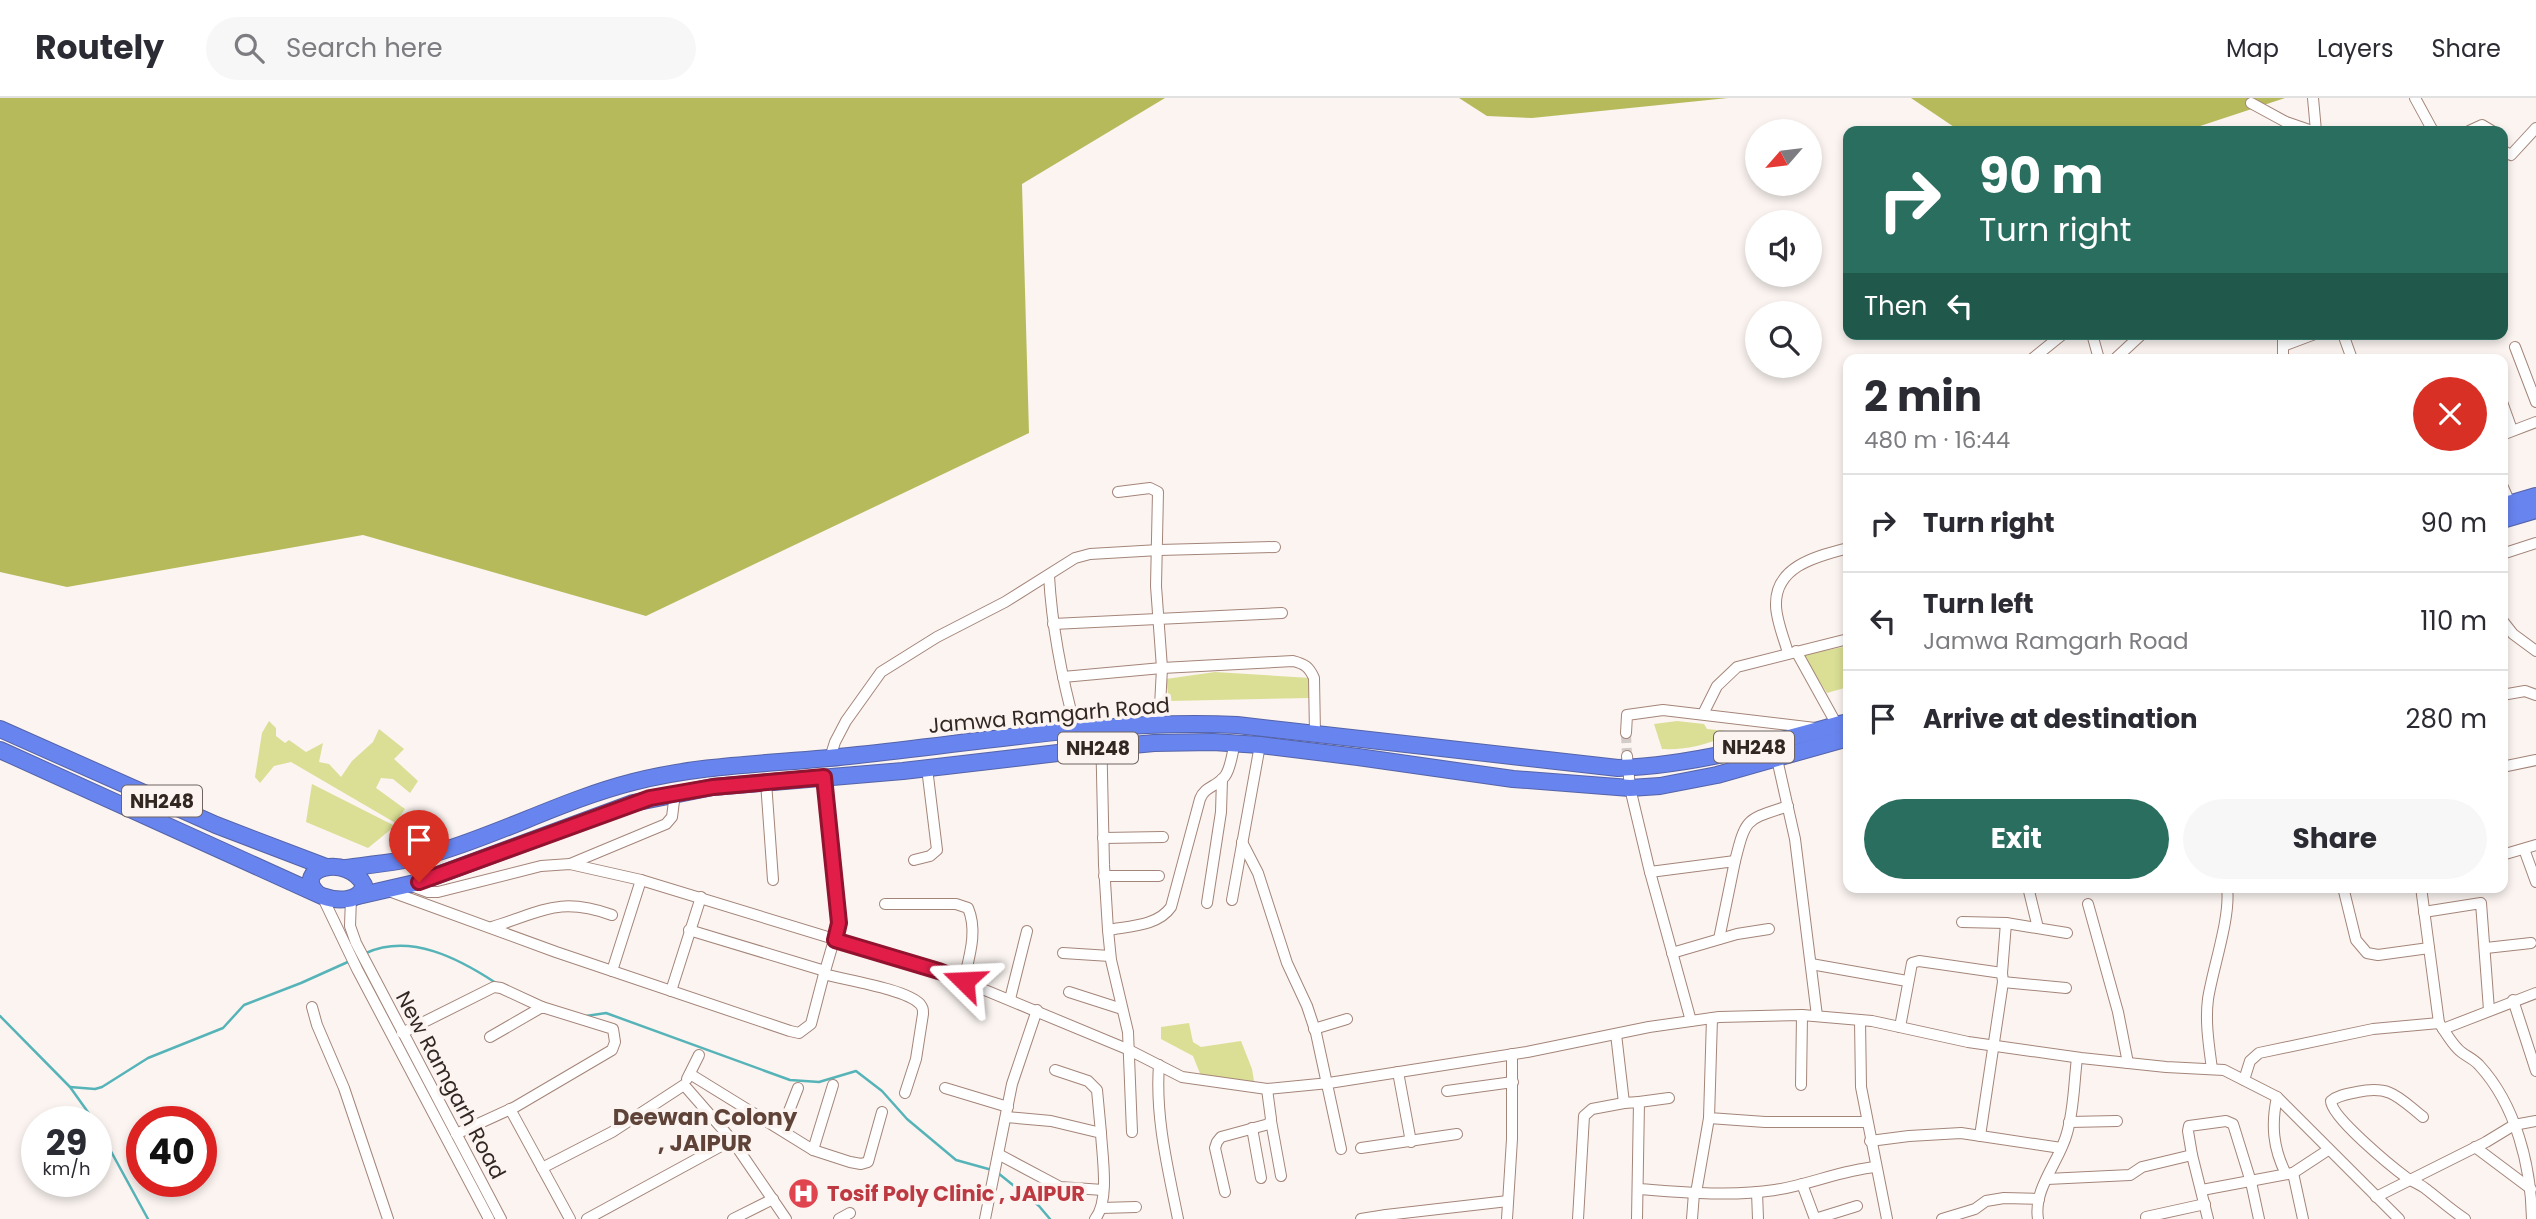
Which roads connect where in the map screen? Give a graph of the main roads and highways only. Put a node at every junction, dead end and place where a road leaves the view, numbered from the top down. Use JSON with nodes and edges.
{"nodes":[{"id":1,"x":2536,"y":496,"type":"edge"},
{"id":2,"x":2508,"y":504,"type":"edge"},
{"id":3,"x":2536,"y":510,"type":"edge"},
{"id":4,"x":2508,"y":518,"type":"edge"},
{"id":5,"x":1836,"y":725,"type":"edge"},
{"id":6,"x":0,"y":729,"type":"edge"},
{"id":7,"x":1843,"y":739,"type":"edge"},
{"id":8,"x":0,"y":750,"type":"edge"},
{"id":9,"x":326,"y":867,"type":"junction"},
{"id":10,"x":345,"y":868,"type":"junction"},
{"id":11,"x":320,"y":895,"type":"junction"},
{"id":12,"x":355,"y":897,"type":"junction"}],
"edges":[{"from":1,"to":2,"type":"highway"},
{"from":3,"to":4,"type":"highway"},
{"from":5,"to":10,"type":"highway","name":"Jamwa Ramgarh Road","number":"NH248"},
{"from":6,"to":9,"type":"highway","number":"NH248"},
{"from":7,"to":12,"type":"highway","name":"Jamwa Ramgarh Road","number":"NH248"},
{"from":8,"to":11,"type":"highway","number":"NH248"},
{"from":9,"to":10,"type":"highway","number":"NH248"},
{"from":9,"to":11,"type":"highway"},
{"from":10,"to":12,"type":"highway"},
{"from":11,"to":12,"type":"highway","number":"NH248"}]}
